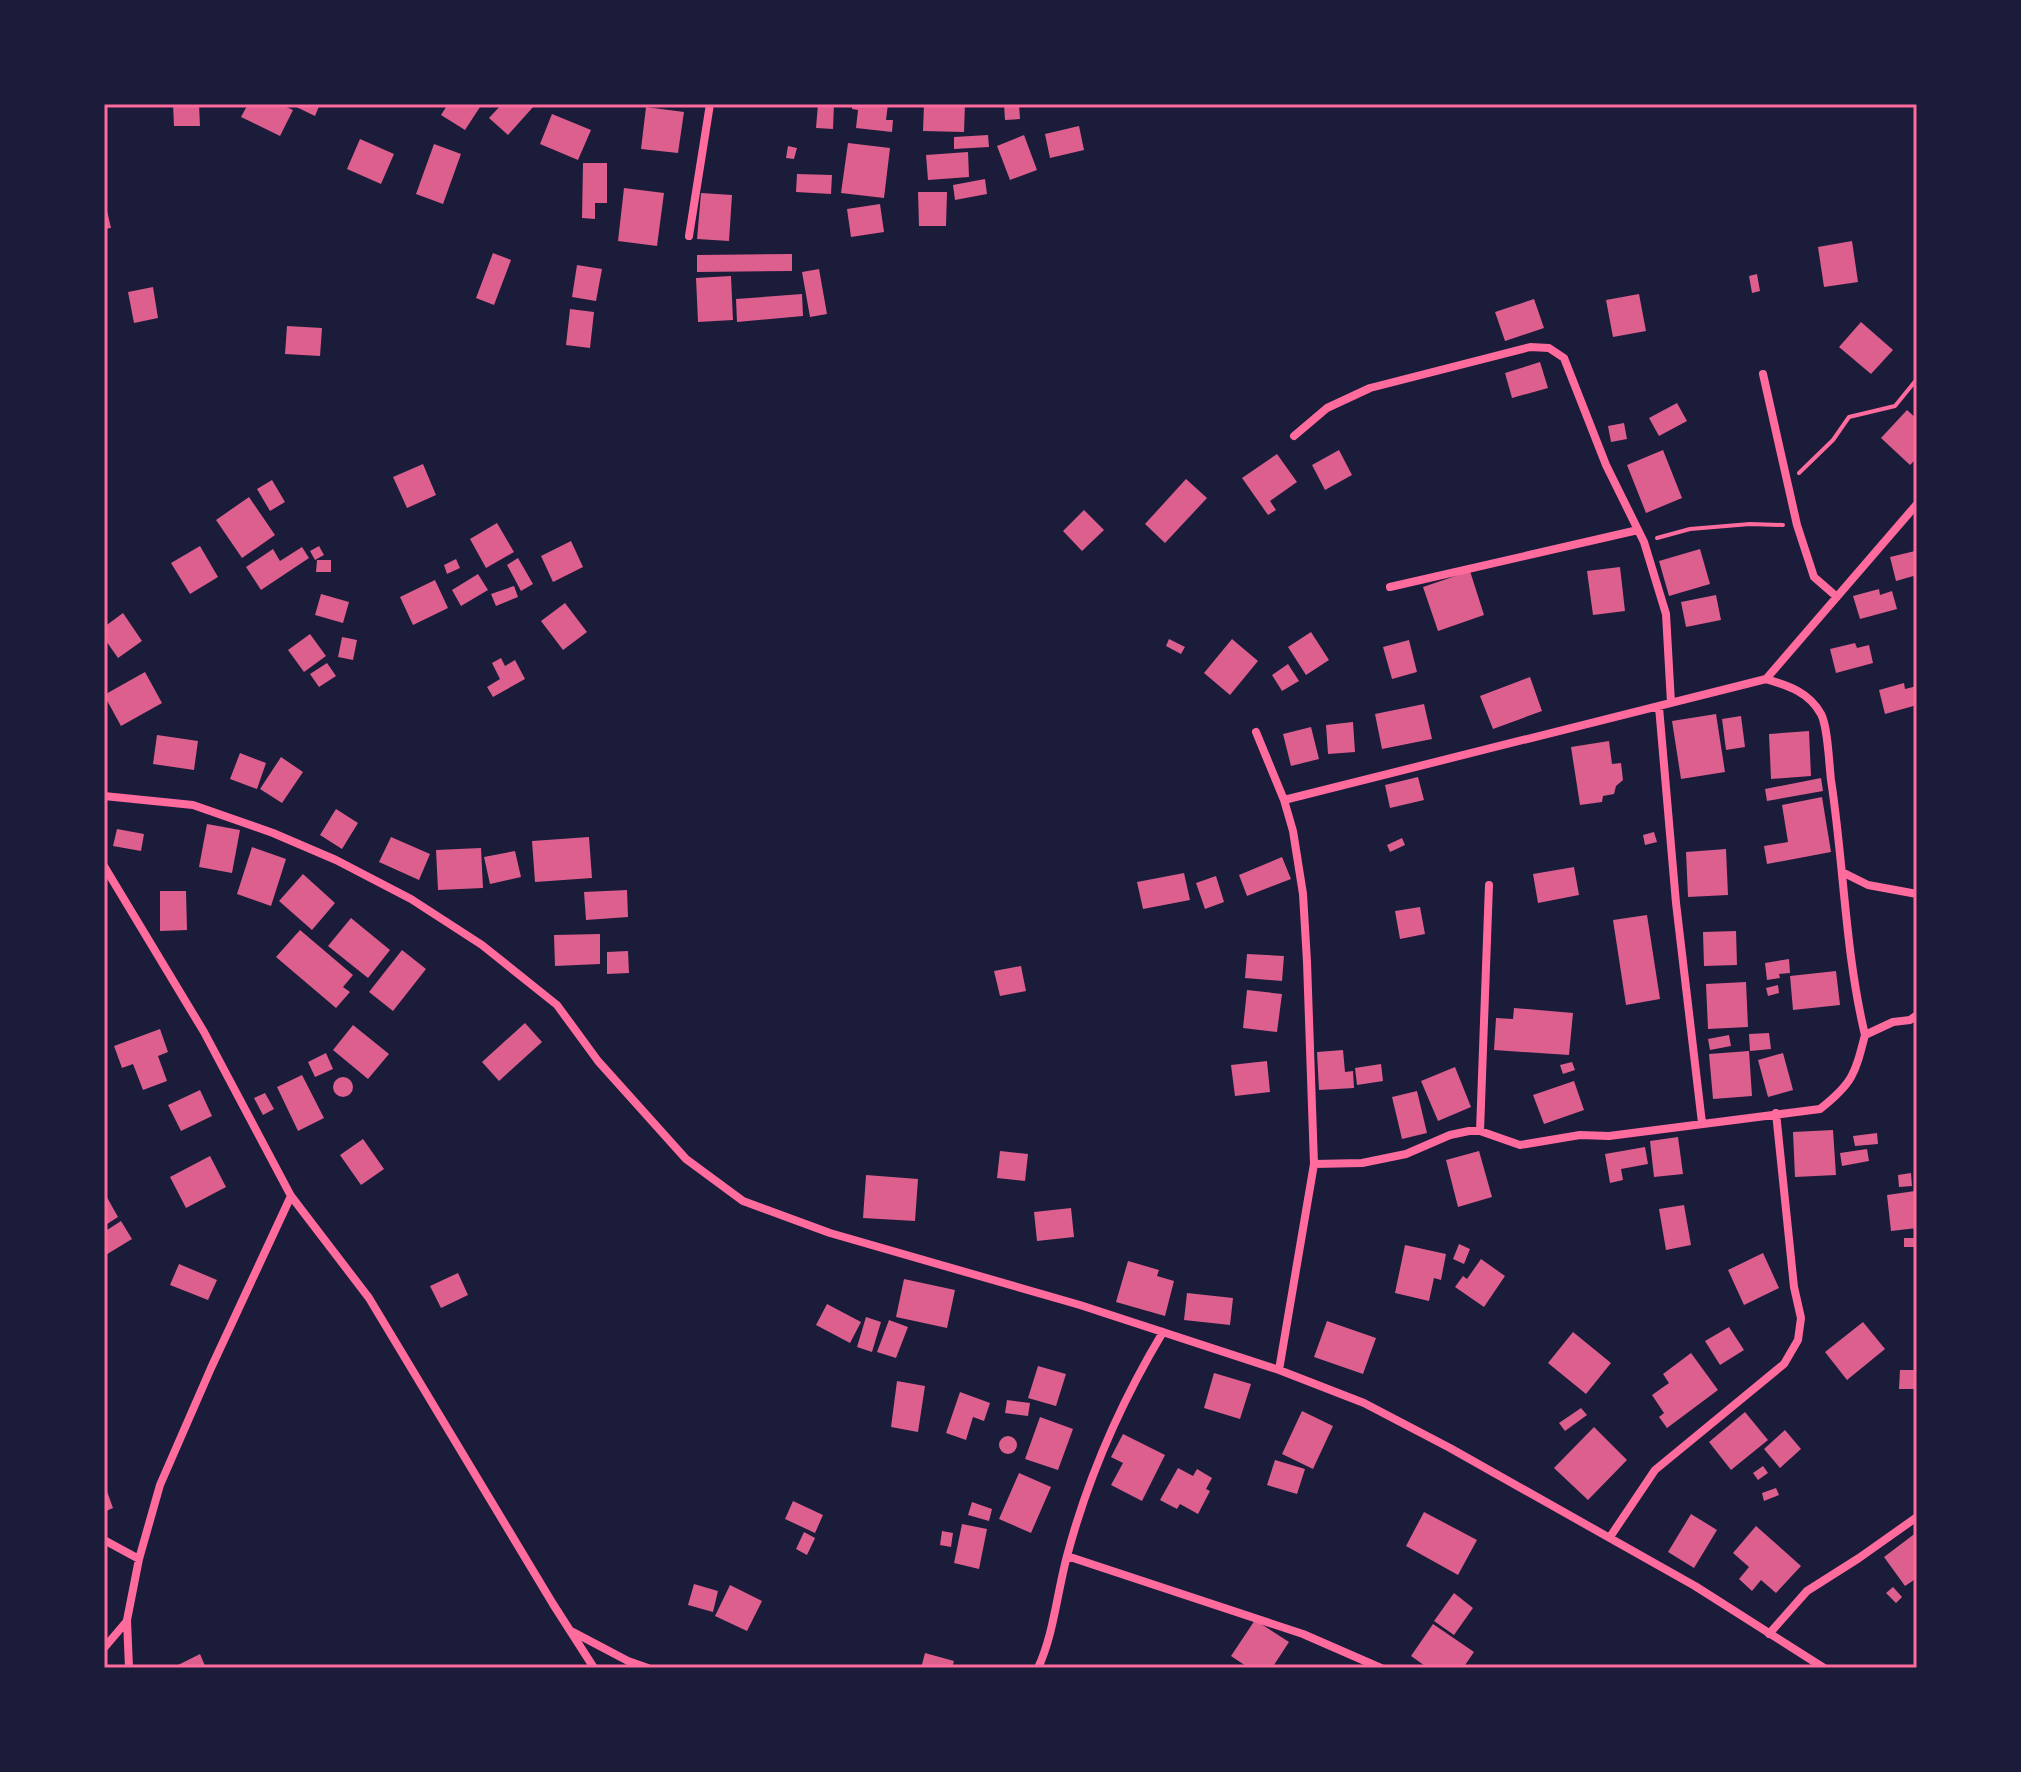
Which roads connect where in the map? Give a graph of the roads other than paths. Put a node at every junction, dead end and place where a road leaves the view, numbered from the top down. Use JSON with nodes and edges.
{"nodes":[{"id":1,"x":710,"y":104,"type":"edge"},
{"id":2,"x":689,"y":236,"type":"dead end"},
{"id":3,"x":1763,"y":374,"type":"dead end"},
{"id":4,"x":1294,"y":436,"type":"dead end"},
{"id":5,"x":1917,"y":504,"type":"edge"},
{"id":6,"x":1638,"y":530,"type":"junction"},
{"id":7,"x":1390,"y":587,"type":"dead end"},
{"id":8,"x":1837,"y":597,"type":"junction"},
{"id":9,"x":1766,"y":679,"type":"junction"},
{"id":10,"x":1671,"y":703,"type":"junction"},
{"id":11,"x":1659,"y":707,"type":"junction"},
{"id":12,"x":1256,"y":732,"type":"dead end"},
{"id":13,"x":104,"y":796,"type":"edge"},
{"id":14,"x":1284,"y":800,"type":"junction"},
{"id":15,"x":104,"y":866,"type":"edge"},
{"id":16,"x":1842,"y":872,"type":"junction"},
{"id":17,"x":1489,"y":885,"type":"dead end"},
{"id":18,"x":1917,"y":894,"type":"edge"},
{"id":19,"x":1917,"y":1015,"type":"edge"},
{"id":20,"x":1865,"y":1035,"type":"junction"},
{"id":21,"x":1776,"y":1113,"type":"junction"},
{"id":22,"x":1702,"y":1123,"type":"junction"},
{"id":23,"x":1480,"y":1131,"type":"junction"},
{"id":24,"x":1314,"y":1164,"type":"junction"},
{"id":25,"x":291,"y":1196,"type":"junction"},
{"id":26,"x":1163,"y":1332,"type":"junction"},
{"id":27,"x":1279,"y":1370,"type":"junction"},
{"id":28,"x":1917,"y":1517,"type":"edge"},
{"id":29,"x":1610,"y":1537,"type":"junction"},
{"id":30,"x":104,"y":1540,"type":"edge"},
{"id":31,"x":1067,"y":1556,"type":"junction"},
{"id":32,"x":139,"y":1559,"type":"junction"},
{"id":33,"x":127,"y":1620,"type":"junction"},
{"id":34,"x":572,"y":1631,"type":"junction"},
{"id":35,"x":1769,"y":1634,"type":"junction"},
{"id":36,"x":104,"y":1648,"type":"edge"},
{"id":37,"x":129,"y":1668,"type":"edge"},
{"id":38,"x":594,"y":1668,"type":"edge"},
{"id":39,"x":648,"y":1668,"type":"edge"},
{"id":40,"x":1038,"y":1668,"type":"edge"},
{"id":41,"x":1381,"y":1668,"type":"edge"},
{"id":42,"x":1824,"y":1668,"type":"edge"}],
"edges":[{"from":1,"to":2,"type":"street"},
{"from":3,"to":8,"type":"street"},
{"from":4,"to":6,"type":"street"},
{"from":5,"to":8,"type":"street"},
{"from":6,"to":7,"type":"street"},
{"from":6,"to":10,"type":"street"},
{"from":8,"to":9,"type":"street"},
{"from":9,"to":10,"type":"street"},
{"from":9,"to":16,"type":"street"},
{"from":10,"to":11,"type":"street"},
{"from":11,"to":14,"type":"street"},
{"from":11,"to":22,"type":"street"},
{"from":12,"to":14,"type":"street"},
{"from":13,"to":26,"type":"street"},
{"from":14,"to":24,"type":"street"},
{"from":15,"to":25,"type":"street"},
{"from":16,"to":18,"type":"street"},
{"from":16,"to":20,"type":"street"},
{"from":17,"to":23,"type":"street"},
{"from":19,"to":20,"type":"street"},
{"from":20,"to":21,"type":"street"},
{"from":21,"to":22,"type":"street"},
{"from":21,"to":29,"type":"street"},
{"from":22,"to":23,"type":"street"},
{"from":23,"to":24,"type":"street"},
{"from":24,"to":27,"type":"street"},
{"from":25,"to":32,"type":"street"},
{"from":25,"to":34,"type":"street"},
{"from":26,"to":27,"type":"street"},
{"from":26,"to":31,"type":"street"},
{"from":27,"to":29,"type":"street"},
{"from":28,"to":35,"type":"street"},
{"from":29,"to":35,"type":"street"},
{"from":30,"to":32,"type":"street"},
{"from":31,"to":40,"type":"street"},
{"from":31,"to":41,"type":"street"},
{"from":32,"to":33,"type":"street"},
{"from":33,"to":36,"type":"street"},
{"from":33,"to":37,"type":"street"},
{"from":34,"to":38,"type":"street"},
{"from":34,"to":39,"type":"street"},
{"from":35,"to":42,"type":"street"}]}
